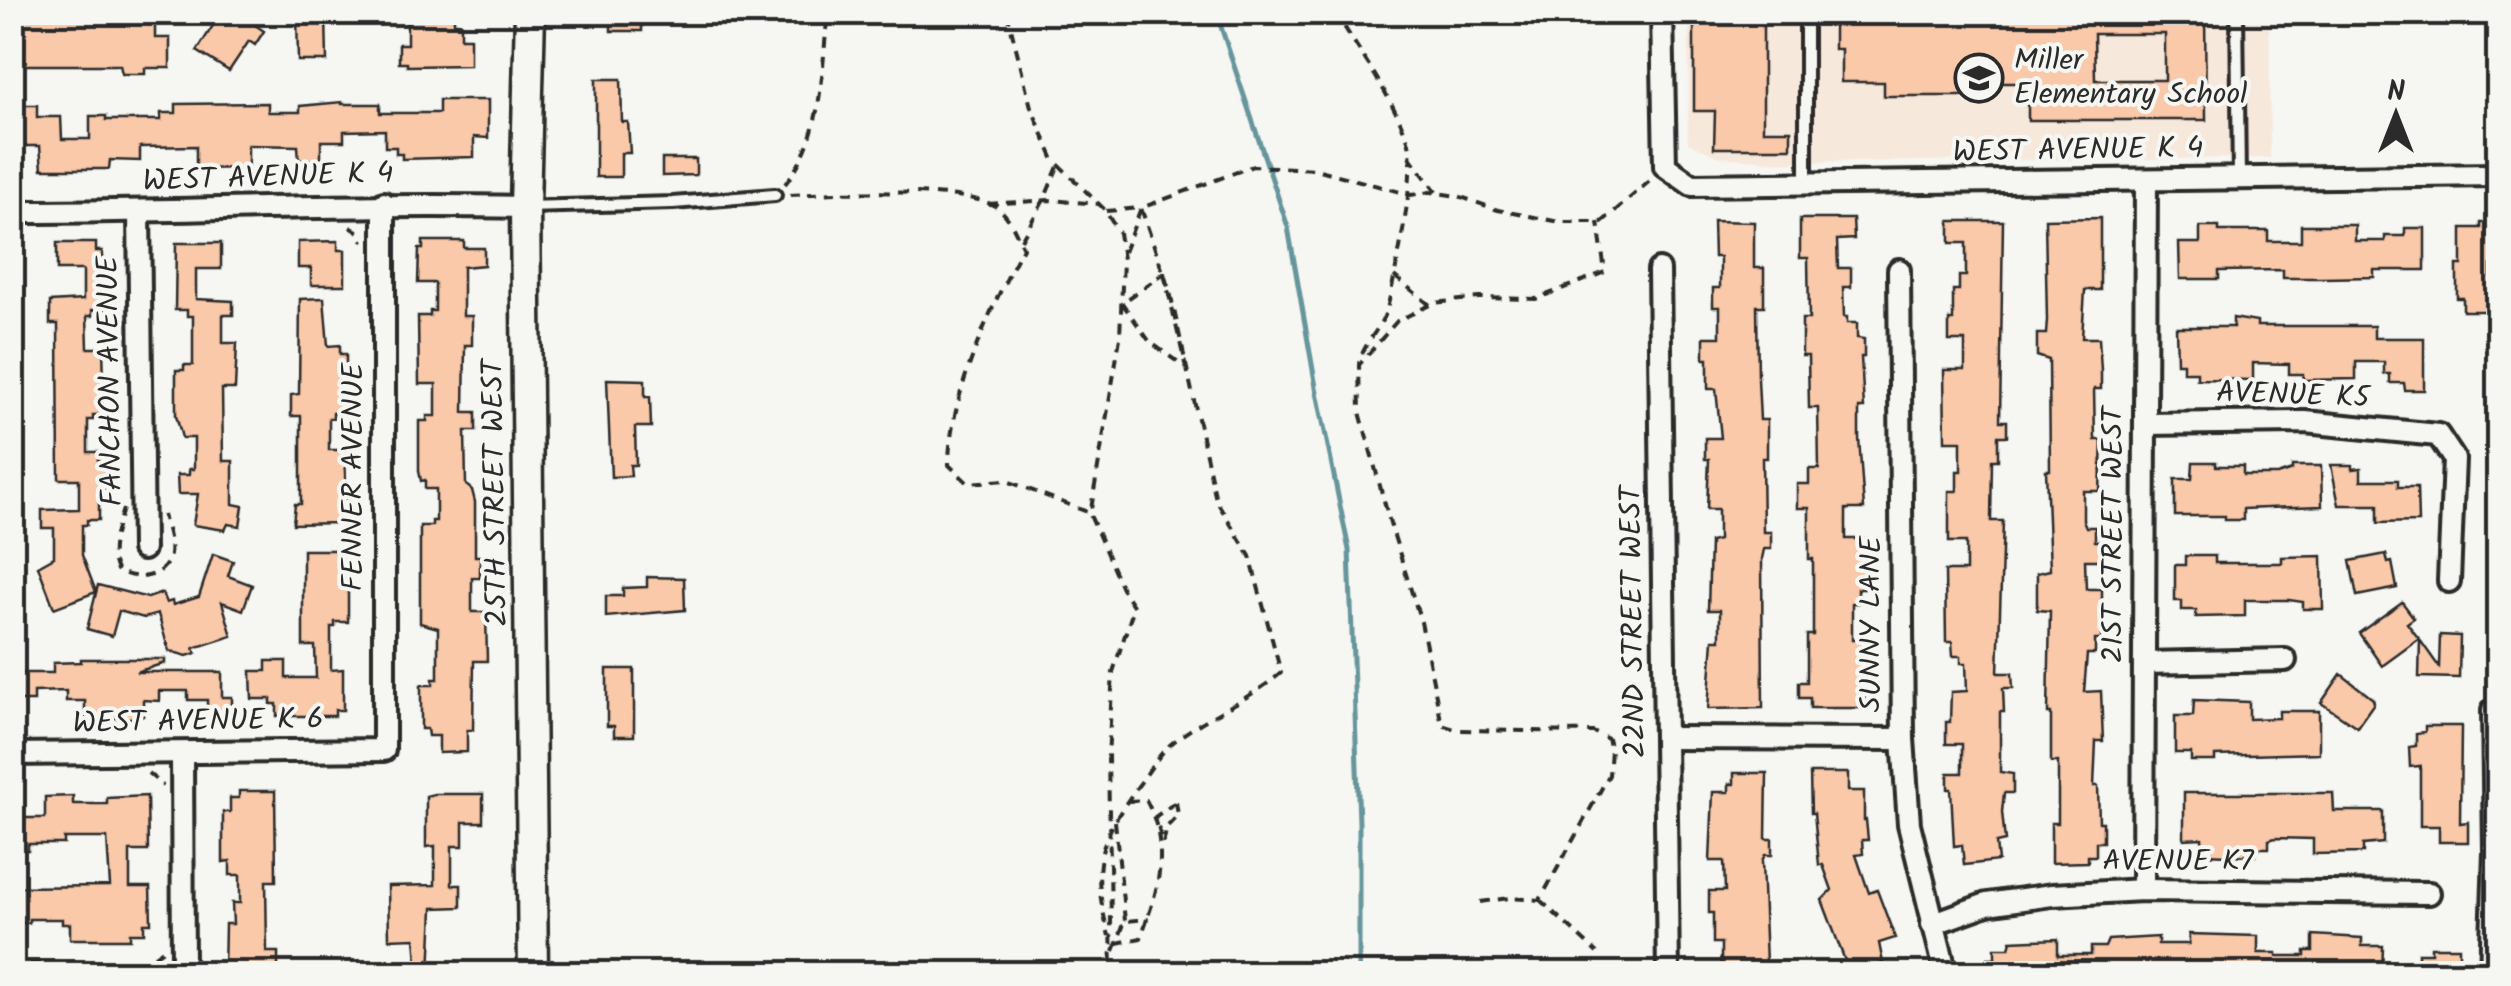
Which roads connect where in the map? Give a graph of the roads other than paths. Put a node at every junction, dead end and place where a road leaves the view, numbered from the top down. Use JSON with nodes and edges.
{"nodes":[{"id":1,"x":530,"y":12,"type":"edge"},
{"id":2,"x":1662,"y":12,"type":"edge"},
{"id":3,"x":1806,"y":12,"type":"edge"},
{"id":4,"x":2237,"y":12,"type":"edge"},
{"id":5,"x":2498,"y":175,"type":"edge"},
{"id":6,"x":2239,"y":179,"type":"junction"},
{"id":7,"x":2146,"y":180,"type":"junction"},
{"id":8,"x":1806,"y":184,"type":"junction"},
{"id":9,"x":776,"y":195,"type":"road end"},
{"id":10,"x":384,"y":204,"type":"junction"},
{"id":11,"x":525,"y":207,"type":"junction"},
{"id":12,"x":12,"y":212,"type":"edge"},
{"id":13,"x":139,"y":212,"type":"junction"},
{"id":14,"x":1659,"y":270,"type":"dead end"},
{"id":15,"x":1899,"y":270,"type":"dead end"},
{"id":16,"x":2145,"y":424,"type":"junction"},
{"id":17,"x":143,"y":548,"type":"dead end"},
{"id":18,"x":2449,"y":580,"type":"dead end"},
{"id":19,"x":2285,"y":660,"type":"dead end"},
{"id":20,"x":2144,"y":663,"type":"junction"},
{"id":21,"x":2493,"y":710,"type":"edge"},
{"id":22,"x":1666,"y":738,"type":"junction"},
{"id":23,"x":1903,"y":739,"type":"junction"},
{"id":24,"x":384,"y":750,"type":"joint"},
{"id":25,"x":182,"y":752,"type":"junction"},
{"id":26,"x":12,"y":754,"type":"edge"},
{"id":27,"x":2143,"y":890,"type":"junction"},
{"id":28,"x":2429,"y":893,"type":"dead end"},
{"id":29,"x":1932,"y":924,"type":"junction"},
{"id":30,"x":183,"y":974,"type":"edge"},
{"id":31,"x":534,"y":974,"type":"edge"},
{"id":32,"x":1668,"y":974,"type":"edge"},
{"id":33,"x":1946,"y":974,"type":"edge"},
{"id":34,"x":2492,"y":974,"type":"edge"}],
"edges":[{"from":1,"to":11,"type":"street","name":"25TH STREET WEST"},
{"from":2,"to":8,"type":"street","name":"WEST AVENUE K 4"},
{"from":3,"to":8,"type":"lane"},
{"from":4,"to":6,"type":"lane"},
{"from":5,"to":6,"type":"street","name":"WEST AVENUE K 4"},
{"from":6,"to":7,"type":"street","name":"WEST AVENUE K 4"},
{"from":7,"to":8,"type":"street","name":"WEST AVENUE K 4"},
{"from":7,"to":16,"type":"street","name":"21ST STREET WEST"},
{"from":9,"to":11,"type":"lane"},
{"from":10,"to":11,"type":"street","name":"WEST AVENUE K 4"},
{"from":10,"to":13,"type":"street","name":"WEST AVENUE K 4"},
{"from":10,"to":24,"type":"street","name":"FENNER AVENUE"},
{"from":11,"to":31,"type":"street","name":"25TH STREET WEST"},
{"from":12,"to":13,"type":"street","name":"WEST AVENUE K 4"},
{"from":13,"to":17,"type":"street","name":"FANCHON AVENUE"},
{"from":14,"to":22,"type":"street","name":"22ND STREET WEST"},
{"from":15,"to":23,"type":"street","name":"SUNNY LANE"},
{"from":16,"to":18,"type":"street","name":"AVENUE K5"},
{"from":16,"to":20,"type":"street","name":"21ST STREET WEST"},
{"from":19,"to":20,"type":"street"},
{"from":20,"to":27,"type":"street","name":"21ST STREET WEST"},
{"from":21,"to":34,"type":"street"},
{"from":22,"to":23,"type":"street"},
{"from":22,"to":32,"type":"street","name":"22ND STREET WEST"},
{"from":23,"to":29,"type":"street","name":"SUNNY LANE"},
{"from":24,"to":25,"type":"street","name":"WEST AVENUE K 6"},
{"from":25,"to":26,"type":"street","name":"WEST AVENUE K 6"},
{"from":25,"to":30,"type":"street"},
{"from":27,"to":28,"type":"street","name":"AVENUE K7"},
{"from":27,"to":29,"type":"street","name":"AVENUE K7"},
{"from":29,"to":33,"type":"street","name":"SUNNY LANE"}]}
